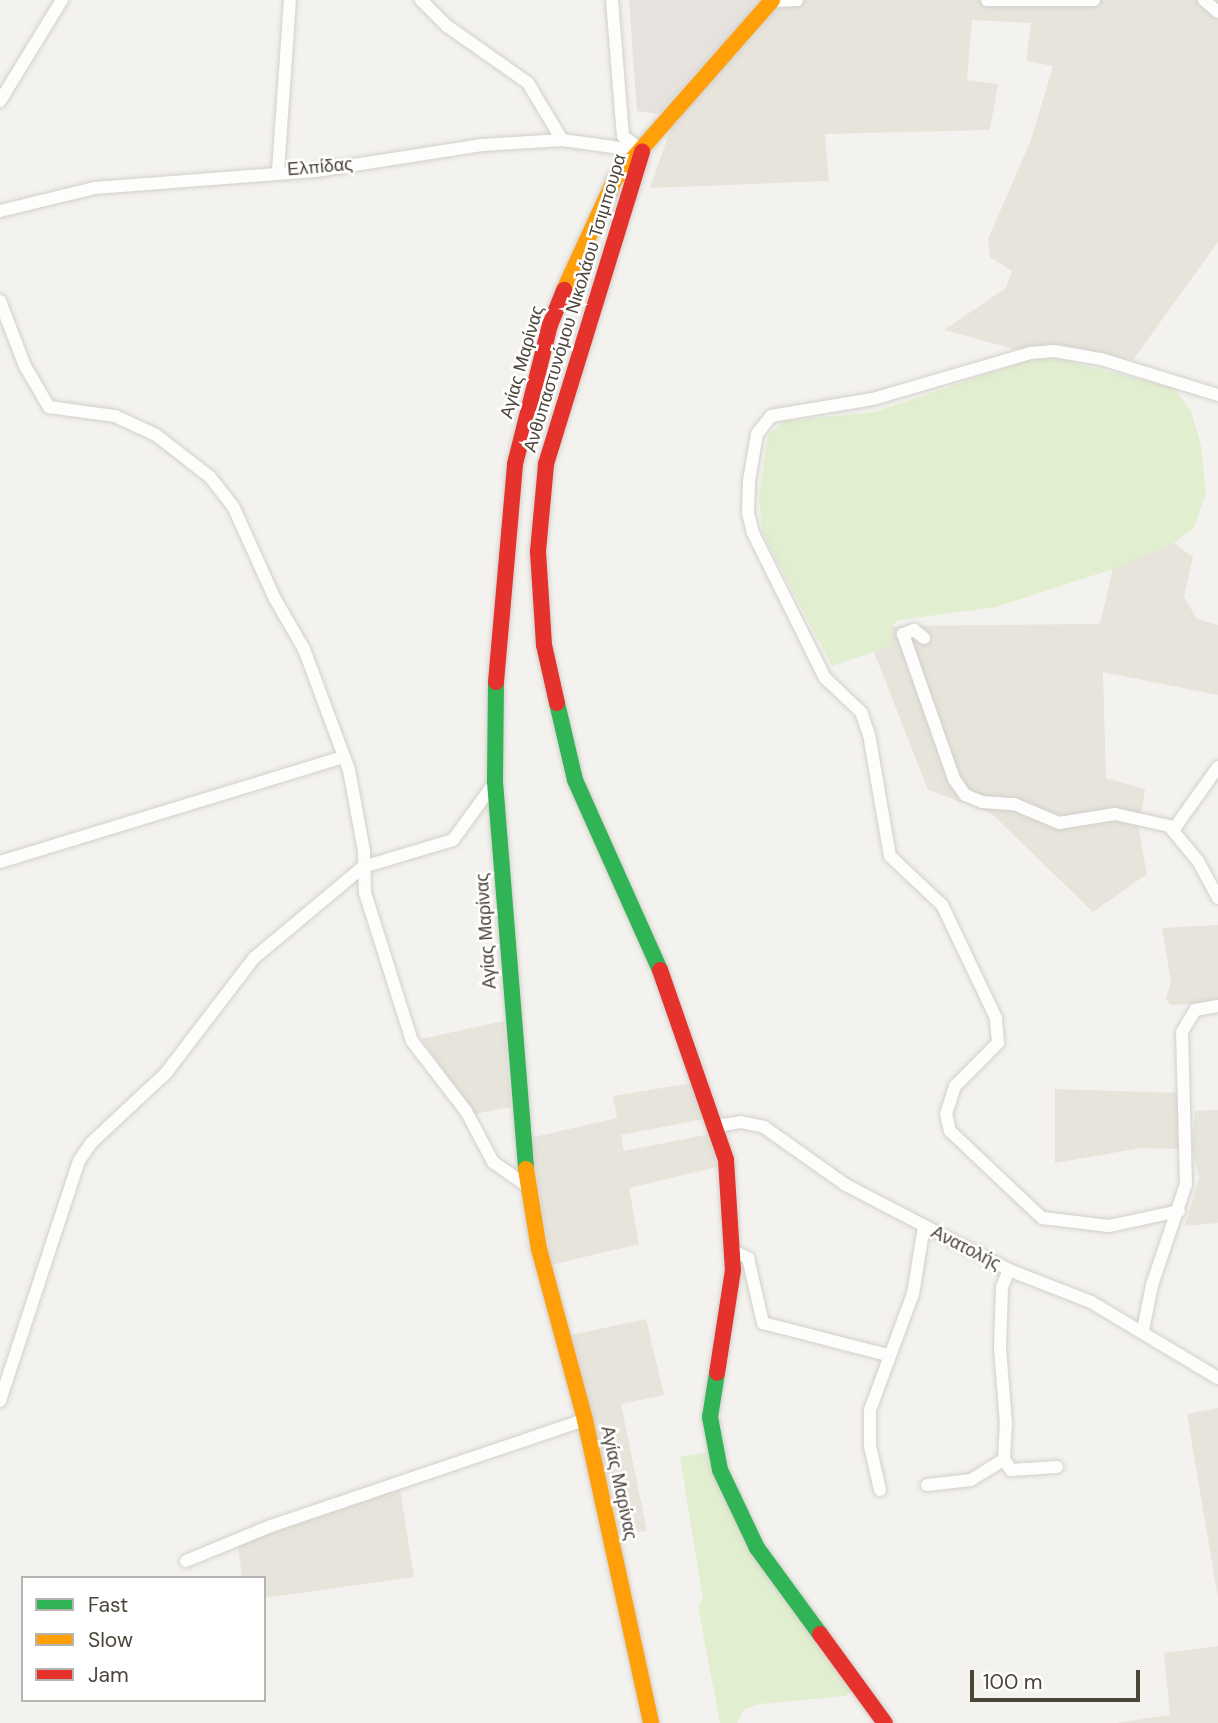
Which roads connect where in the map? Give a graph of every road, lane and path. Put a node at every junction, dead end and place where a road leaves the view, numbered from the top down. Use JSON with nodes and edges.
{"nodes":[{"id":1,"x":62,"y":0,"type":"edge"},
{"id":2,"x":290,"y":0,"type":"edge"},
{"id":3,"x":421,"y":0,"type":"edge"},
{"id":4,"x":612,"y":0,"type":"edge"},
{"id":5,"x":797,"y":0,"type":"edge"},
{"id":6,"x":986,"y":0,"type":"edge"},
{"id":7,"x":1094,"y":0,"type":"edge"},
{"id":8,"x":1204,"y":0,"type":"edge"},
{"id":9,"x":772,"y":1,"type":"edge"},
{"id":10,"x":1218,"y":12,"type":"edge"},
{"id":11,"x":0,"y":101,"type":"edge"},
{"id":12,"x":562,"y":140,"type":"junction"},
{"id":13,"x":642,"y":151,"type":"junction"},
{"id":14,"x":278,"y":171,"type":"junction"},
{"id":15,"x":0,"y":211,"type":"edge"},
{"id":16,"x":0,"y":301,"type":"edge"},
{"id":17,"x":1218,"y":396,"type":"edge"},
{"id":18,"x":924,"y":638,"type":"dead end"},
{"id":19,"x":343,"y":757,"type":"junction"},
{"id":20,"x":1218,"y":767,"type":"edge"},
{"id":21,"x":495,"y":782,"type":"junction"},
{"id":22,"x":1174,"y":829,"type":"junction"},
{"id":23,"x":0,"y":862,"type":"edge"},
{"id":24,"x":363,"y":867,"type":"junction"},
{"id":25,"x":1218,"y":898,"type":"edge"},
{"id":26,"x":1218,"y":1006,"type":"edge"},
{"id":27,"x":716,"y":1126,"type":"junction"},
{"id":28,"x":527,"y":1186,"type":"junction"},
{"id":29,"x":1178,"y":1211,"type":"junction"},
{"id":30,"x":924,"y":1226,"type":"junction"},
{"id":31,"x":733,"y":1251,"type":"junction"},
{"id":32,"x":1009,"y":1270,"type":"junction"},
{"id":33,"x":1143,"y":1330,"type":"junction"},
{"id":34,"x":888,"y":1355,"type":"junction"},
{"id":35,"x":1218,"y":1378,"type":"edge"},
{"id":36,"x":0,"y":1401,"type":"edge"},
{"id":37,"x":585,"y":1420,"type":"junction"},
{"id":38,"x":1004,"y":1459,"type":"junction"},
{"id":39,"x":1057,"y":1467,"type":"dead end"},
{"id":40,"x":927,"y":1485,"type":"dead end"},
{"id":41,"x":880,"y":1490,"type":"dead end"},
{"id":42,"x":186,"y":1561,"type":"dead end"},
{"id":43,"x":651,"y":1723,"type":"edge"},
{"id":44,"x":886,"y":1723,"type":"edge"}],
"edges":[{"from":1,"to":11,"type":"street"},
{"from":2,"to":14,"type":"street"},
{"from":3,"to":12,"type":"street"},
{"from":4,"to":13,"type":"street"},
{"from":5,"to":9,"type":"street"},
{"from":6,"to":7,"type":"street"},
{"from":8,"to":10,"type":"street"},
{"from":9,"to":13,"type":"street","name":"Αγίας Μαρίνας"},
{"from":12,"to":13,"type":"street","name":"Ελπίδας"},
{"from":12,"to":14,"type":"street","name":"Ελπίδας"},
{"from":13,"to":21,"type":"street","name":"Αγίας Μαρίνας"},
{"from":13,"to":27,"type":"street","name":"Ανθυπαστυνόμου Νικολάου Τσιμπουρα"},
{"from":14,"to":15,"type":"street","name":"Ελπίδας"},
{"from":16,"to":19,"type":"street"},
{"from":17,"to":29,"type":"street"},
{"from":18,"to":22,"type":"street"},
{"from":19,"to":23,"type":"street"},
{"from":19,"to":24,"type":"street"},
{"from":20,"to":22,"type":"street"},
{"from":21,"to":24,"type":"street"},
{"from":21,"to":28,"type":"street","name":"Αγίας Μαρίνας"},
{"from":22,"to":25,"type":"street"},
{"from":24,"to":28,"type":"street"},
{"from":24,"to":36,"type":"street"},
{"from":26,"to":29,"type":"street"},
{"from":27,"to":30,"type":"street","name":"Ανατολής"},
{"from":27,"to":31,"type":"street","name":"Ανθυπαστυνόμου Νικολάου Τσιμπουρα"},
{"from":28,"to":37,"type":"street","name":"Αγίας Μαρίνας"},
{"from":29,"to":33,"type":"street"},
{"from":30,"to":32,"type":"street","name":"Ανατολής"},
{"from":30,"to":34,"type":"street"},
{"from":31,"to":34,"type":"street"},
{"from":31,"to":44,"type":"street","name":"Ανθυπαστυνόμου Νικολάου Τσιμπουρα"},
{"from":32,"to":33,"type":"street","name":"Ανατολής"},
{"from":32,"to":38,"type":"street"},
{"from":33,"to":35,"type":"street","name":"Ανατολής"},
{"from":34,"to":41,"type":"street"},
{"from":37,"to":42,"type":"street"},
{"from":37,"to":43,"type":"street","name":"Αγίας Μαρίνας"},
{"from":38,"to":39,"type":"street"},
{"from":38,"to":40,"type":"street"}]}
